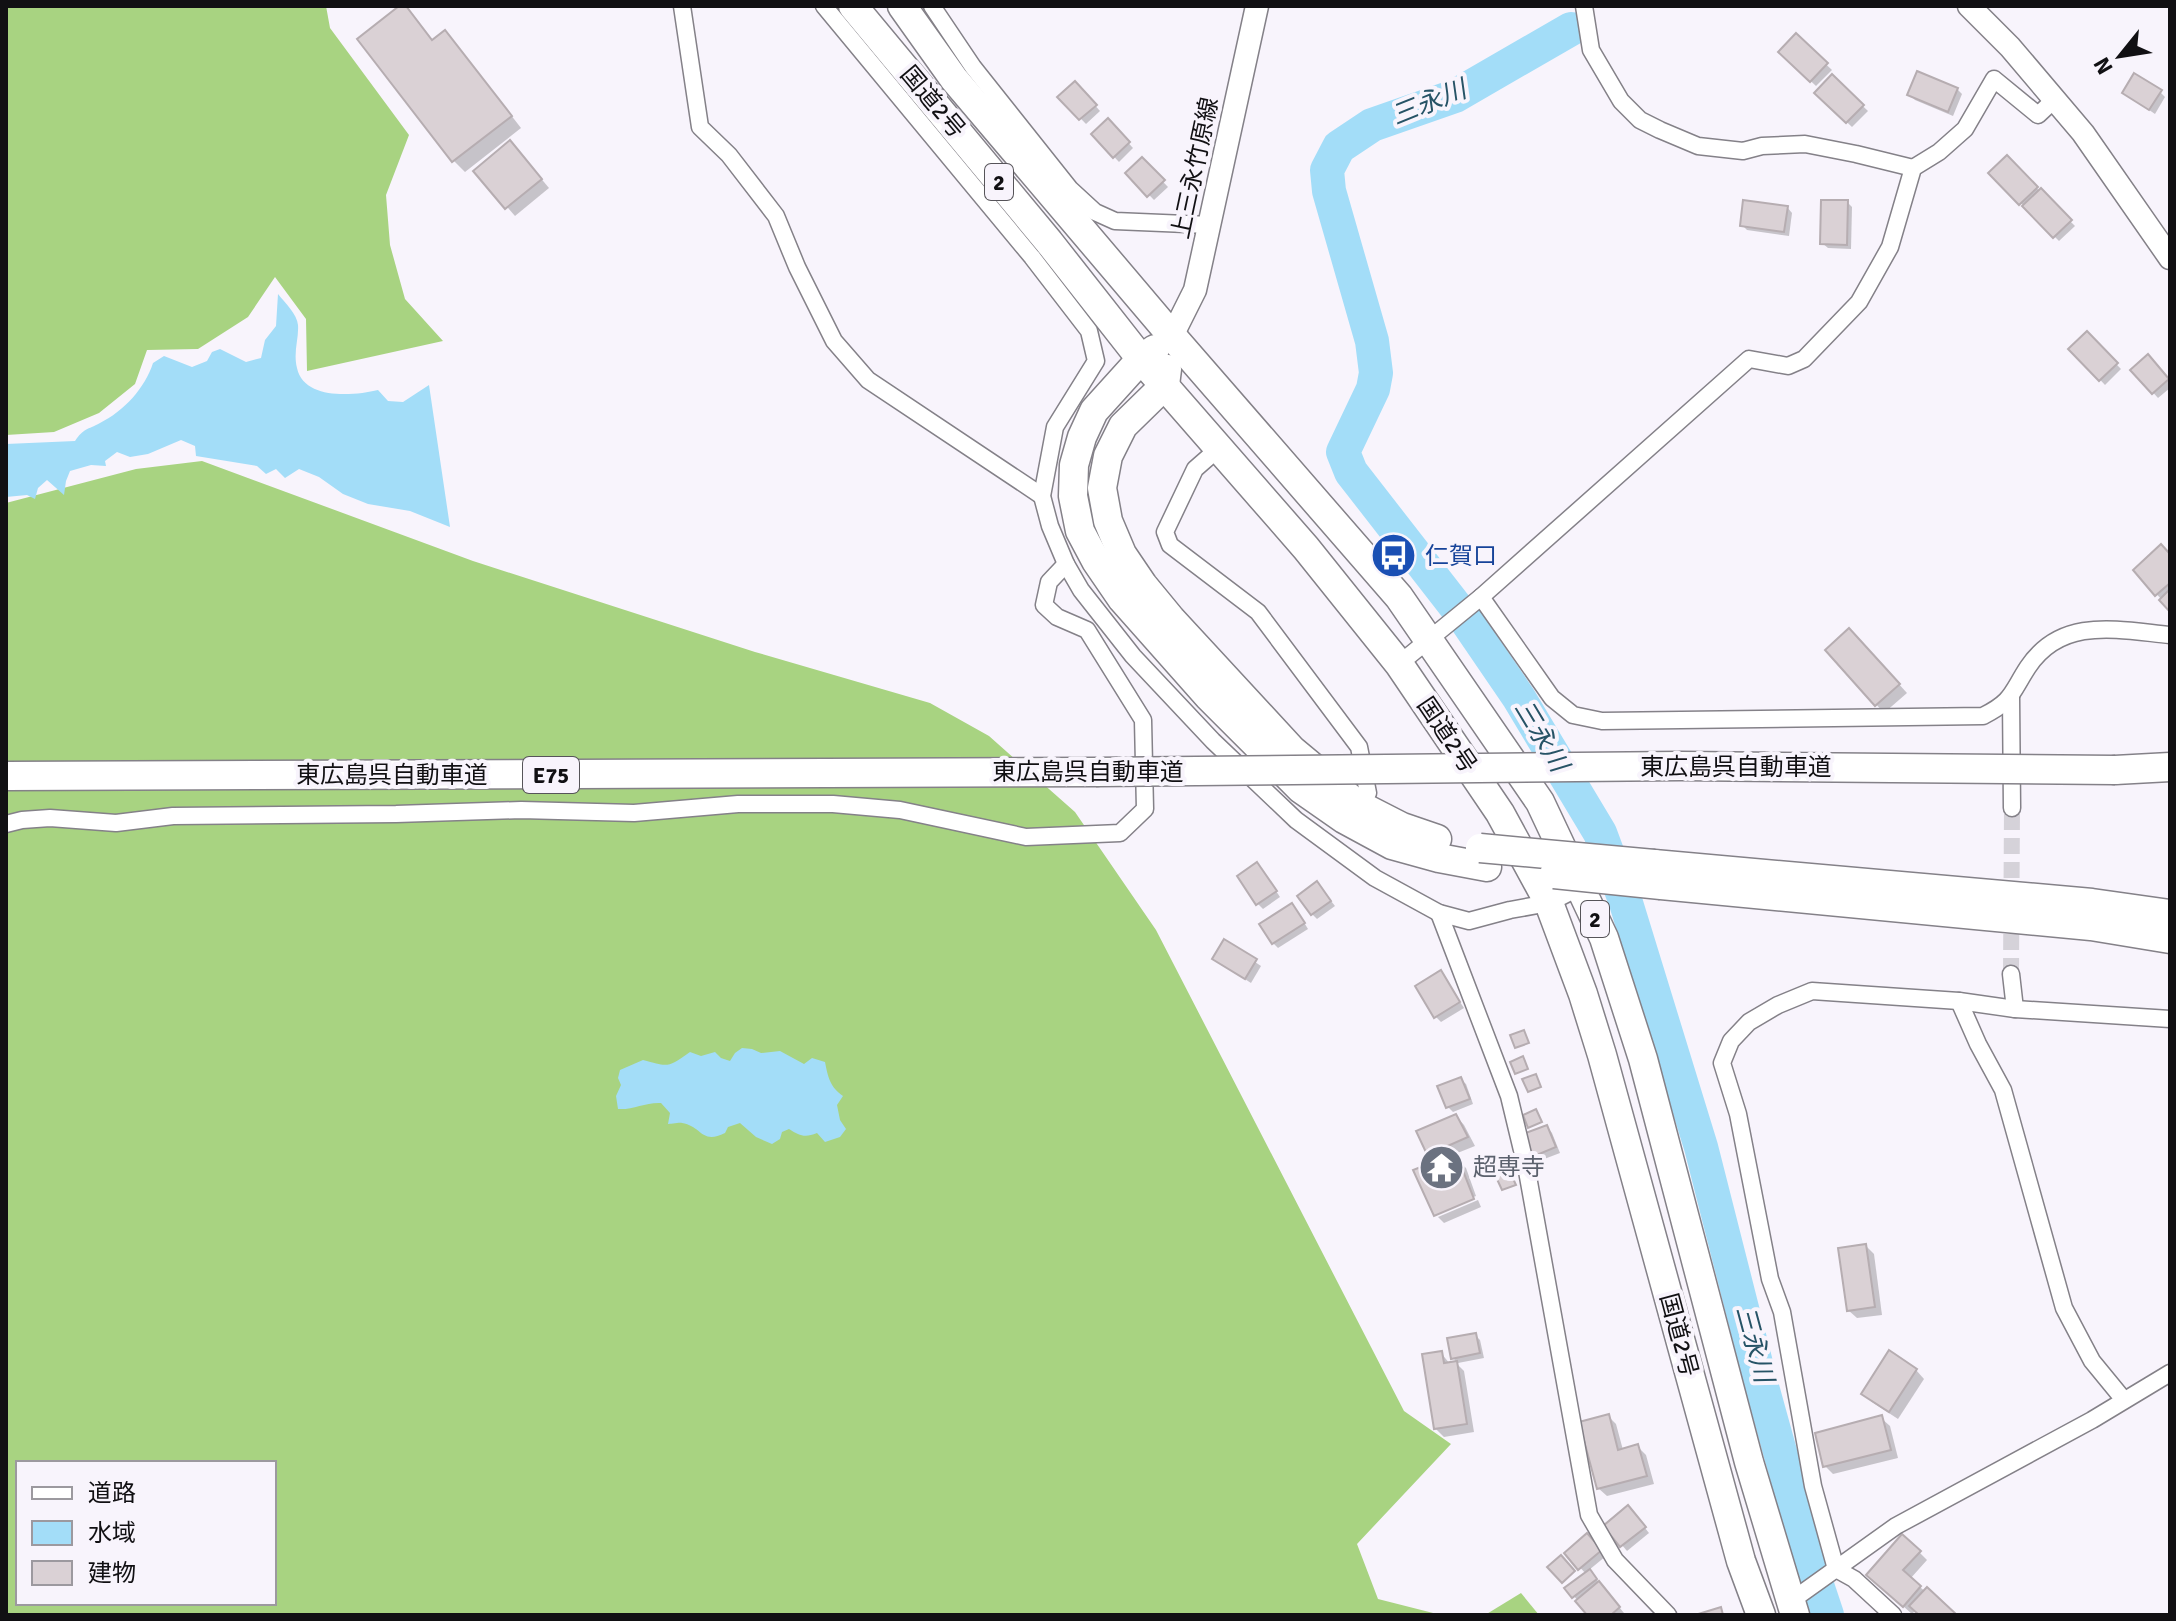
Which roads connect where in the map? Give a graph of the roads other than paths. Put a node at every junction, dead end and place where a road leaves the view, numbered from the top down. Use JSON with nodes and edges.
{"nodes":[{"id":1,"x":682,"y":6,"type":"edge"},
{"id":2,"x":824,"y":6,"type":"edge"},
{"id":3,"x":853,"y":6,"type":"edge"},
{"id":4,"x":902,"y":6,"type":"edge"},
{"id":5,"x":932,"y":6,"type":"edge"},
{"id":6,"x":1257,"y":6,"type":"edge"},
{"id":7,"x":1584,"y":6,"type":"edge"},
{"id":8,"x":1969,"y":6,"type":"edge"},
{"id":9,"x":2054,"y":100,"type":"junction"},
{"id":10,"x":1913,"y":168,"type":"junction"},
{"id":11,"x":1210,"y":225,"type":"junction"},
{"id":12,"x":1040,"y":250,"type":"junction"},
{"id":13,"x":2170,"y":258,"type":"edge"},
{"id":14,"x":1172,"y":336,"type":"junction"},
{"id":15,"x":1141,"y":359,"type":"junction"},
{"id":16,"x":1165,"y":385,"type":"junction"},
{"id":17,"x":1219,"y":448,"type":"junction"},
{"id":18,"x":1042,"y":496,"type":"junction"},
{"id":19,"x":1066,"y":564,"type":"junction"},
{"id":20,"x":1481,"y":597,"type":"junction"},
{"id":21,"x":2170,"y":635,"type":"edge"},
{"id":22,"x":1429,"y":639,"type":"junction"},
{"id":23,"x":1399,"y":664,"type":"junction"},
{"id":24,"x":2011,"y":697,"type":"junction"},
{"id":25,"x":2170,"y":769,"type":"edge"},
{"id":26,"x":6,"y":776,"type":"edge"},
{"id":27,"x":1368,"y":793,"type":"dead end"},
{"id":28,"x":2012,"y":808,"type":"tunnel mouth"},
{"id":29,"x":6,"y":824,"type":"edge"},
{"id":30,"x":1484,"y":858,"type":"junction"},
{"id":31,"x":1658,"y":874,"type":"junction"},
{"id":32,"x":1580,"y":887,"type":"junction"},
{"id":33,"x":1549,"y":903,"type":"junction"},
{"id":34,"x":1439,"y":913,"type":"junction"},
{"id":35,"x":2170,"y":914,"type":"edge"},
{"id":36,"x":2170,"y":939,"type":"edge"},
{"id":37,"x":2011,"y":974,"type":"tunnel mouth"},
{"id":38,"x":1959,"y":1001,"type":"junction"},
{"id":39,"x":2015,"y":1009,"type":"junction"},
{"id":40,"x":2170,"y":1019,"type":"edge"},
{"id":41,"x":2170,"y":1373,"type":"edge"},
{"id":42,"x":2124,"y":1400,"type":"junction"},
{"id":43,"x":1836,"y":1569,"type":"junction"},
{"id":44,"x":1790,"y":1610,"type":"edge"},
{"id":45,"x":1668,"y":1615,"type":"edge"},
{"id":46,"x":1761,"y":1615,"type":"edge"},
{"id":47,"x":1893,"y":1615,"type":"edge"}],
"edges":[{"from":1,"to":18,"type":"street"},
{"from":2,"to":12,"type":"street"},
{"from":3,"to":12,"type":"highway","name":"国道2号","number":"2"},
{"from":4,"to":14,"type":"highway","name":"国道2号","number":"2"},
{"from":5,"to":11,"type":"street"},
{"from":6,"to":11,"type":"main road","name":"上三永竹原線"},
{"from":7,"to":10,"type":"street"},
{"from":8,"to":9,"type":"main road"},
{"from":9,"to":10,"type":"street"},
{"from":9,"to":13,"type":"main road"},
{"from":10,"to":20,"type":"street"},
{"from":11,"to":14,"type":"main road","name":"上三永竹原線"},
{"from":12,"to":15,"type":"highway","name":"国道2号","number":"2"},
{"from":12,"to":18,"type":"street"},
{"from":14,"to":15,"type":"highway"},
{"from":14,"to":16,"type":"highway"},
{"from":14,"to":22,"type":"highway","name":"国道2号","number":"2"},
{"from":15,"to":16,"type":"highway","name":"国道2号","number":"2"},
{"from":15,"to":30,"type":"highway"},
{"from":16,"to":17,"type":"highway","name":"国道2号","number":"2"},
{"from":16,"to":30,"type":"highway"},
{"from":17,"to":23,"type":"highway","name":"国道2号","number":"2"},
{"from":17,"to":27,"type":"street"},
{"from":18,"to":19,"type":"street"},
{"from":19,"to":29,"type":"street"},
{"from":19,"to":34,"type":"street"},
{"from":20,"to":22,"type":"street"},
{"from":20,"to":24,"type":"street"},
{"from":21,"to":24,"type":"street"},
{"from":22,"to":23,"type":"street"},
{"from":22,"to":32,"type":"highway","name":"国道2号","number":"2"},
{"from":23,"to":33,"type":"highway","name":"国道2号","number":"2"},
{"from":24,"to":28,"type":"street"},
{"from":25,"to":26,"type":"highway","name":"東広島呉自動車道","number":"E75","bridge":true},
{"from":30,"to":31,"type":"highway","bridge":true},
{"from":31,"to":35,"type":"highway"},
{"from":31,"to":36,"type":"highway"},
{"from":32,"to":33,"type":"street"},
{"from":32,"to":44,"type":"highway","name":"国道2号","number":"2"},
{"from":33,"to":34,"type":"street"},
{"from":33,"to":46,"type":"highway","name":"国道2号","number":"2"},
{"from":34,"to":45,"type":"street"},
{"from":37,"to":39,"type":"street"},
{"from":38,"to":39,"type":"street"},
{"from":38,"to":42,"type":"street"},
{"from":38,"to":43,"type":"street"},
{"from":39,"to":40,"type":"street"},
{"from":41,"to":42,"type":"street"},
{"from":42,"to":43,"type":"street"},
{"from":43,"to":44,"type":"street"},
{"from":43,"to":47,"type":"street"}]}
